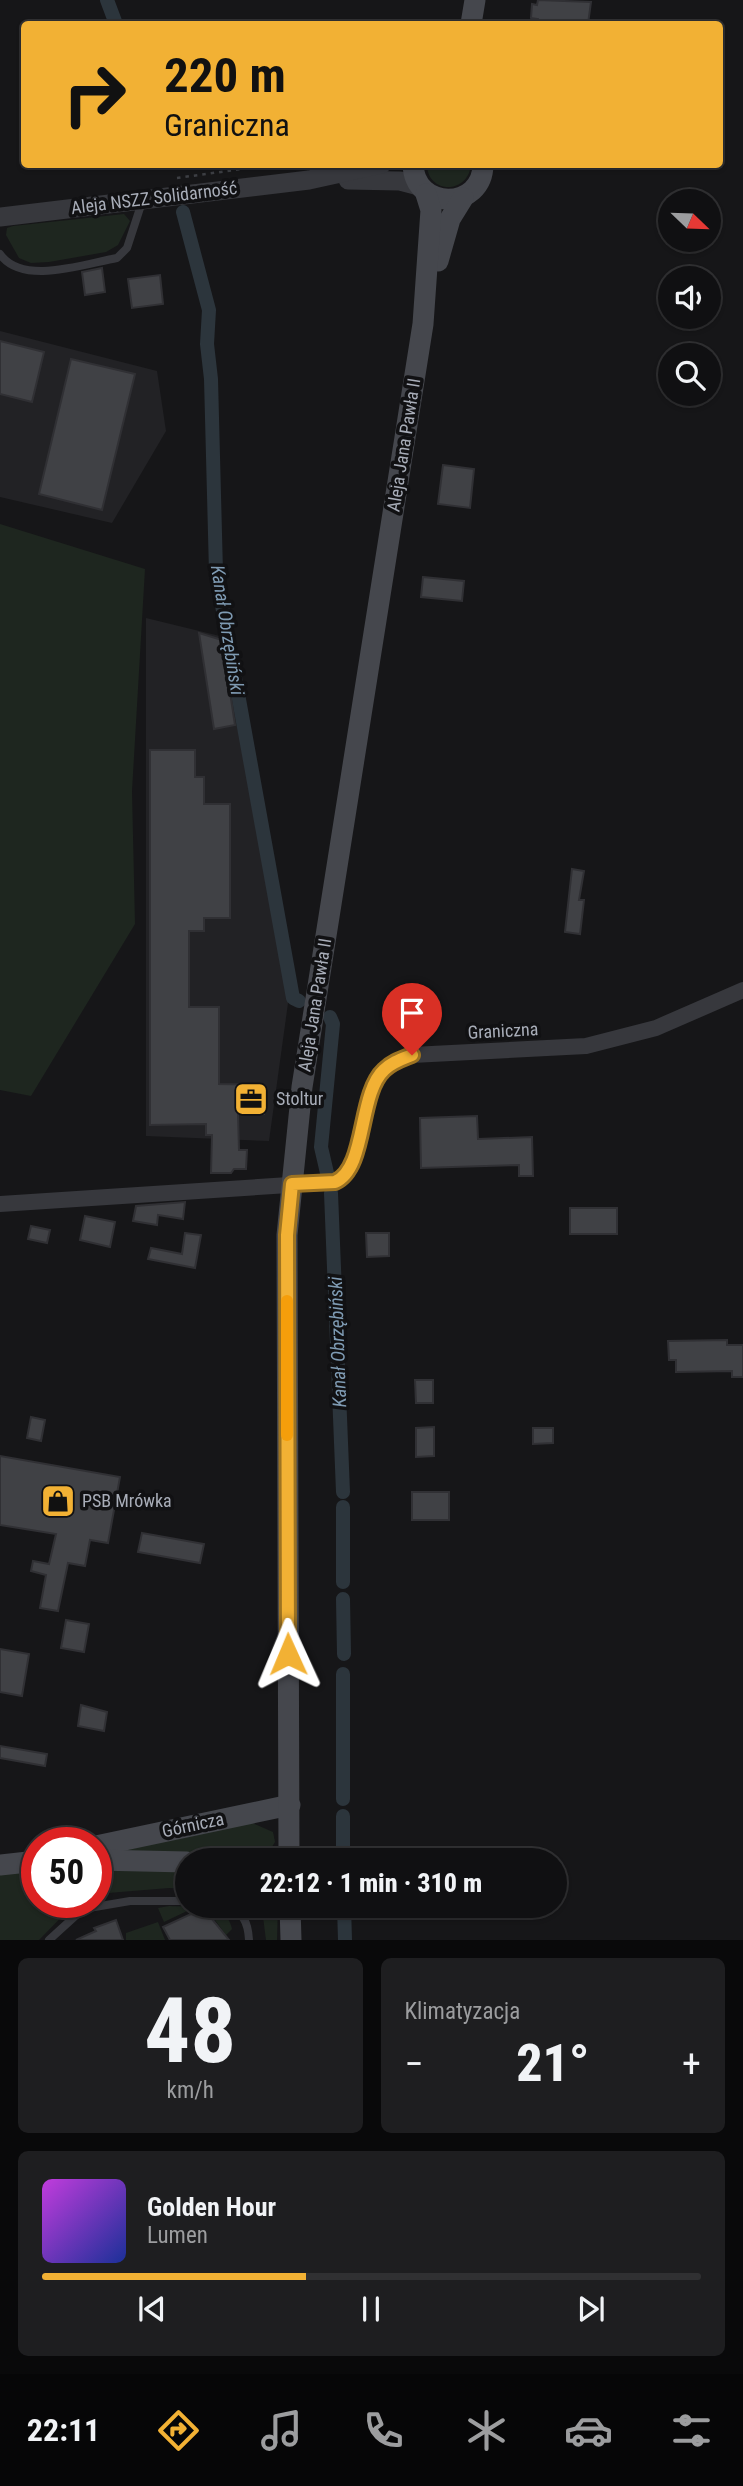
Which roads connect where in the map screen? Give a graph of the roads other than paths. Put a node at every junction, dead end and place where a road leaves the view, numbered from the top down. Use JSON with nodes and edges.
{"nodes":[{"id":1,"x":475,"y":0,"type":"edge"},
{"id":2,"x":472,"y":21,"type":"edge"},
{"id":3,"x":364,"y":168,"type":"edge"},
{"id":4,"x":413,"y":168,"type":"edge"},
{"id":5,"x":482,"y":168,"type":"edge"},
{"id":6,"x":309,"y":180,"type":"junction"},
{"id":7,"x":423,"y":190,"type":"junction"},
{"id":8,"x":463,"y":198,"type":"junction"},
{"id":9,"x":143,"y":199,"type":"junction"},
{"id":10,"x":0,"y":216,"type":"edge"},
{"id":11,"x":1,"y":256,"type":"edge"},
{"id":12,"x":423,"y":324,"type":"junction"},
{"id":13,"x":743,"y":990,"type":"edge"},
{"id":14,"x":292,"y":1184,"type":"junction"},
{"id":15,"x":0,"y":1204,"type":"edge"},
{"id":16,"x":290,"y":1805,"type":"junction"},
{"id":17,"x":112,"y":1843,"type":"edge"},
{"id":18,"x":289,"y":1848,"type":"edge"},
{"id":19,"x":112,"y":1860,"type":"edge"},
{"id":20,"x":175,"y":1862,"type":"edge"},
{"id":21,"x":21,"y":1863,"type":"edge"},
{"id":22,"x":0,"y":1865,"type":"edge"},
{"id":23,"x":175,"y":1901,"type":"edge"},
{"id":24,"x":244,"y":1918,"type":"edge"},
{"id":25,"x":290,"y":1918,"type":"edge"},
{"id":26,"x":49,"y":1940,"type":"edge"},
{"id":27,"x":249,"y":1940,"type":"edge"},
{"id":28,"x":291,"y":1940,"type":"edge"}],
"edges":[{"from":1,"to":2,"type":"main road"},
{"from":3,"to":6,"type":"street","name":"Aleja NSZZ Solidarność"},
{"from":4,"to":7,"type":"main road","name":"Aleja Jana Pawła II"},
{"from":5,"to":8,"type":"main road","name":"Aleja Jana Pawła II"},
{"from":6,"to":7,"type":"street","name":"Aleja NSZZ Solidarność"},
{"from":6,"to":9,"type":"street","name":"Aleja NSZZ Solidarność"},
{"from":7,"to":8,"type":"main road"},
{"from":7,"to":12,"type":"main road","name":"Aleja Jana Pawła II"},
{"from":8,"to":12,"type":"main road","name":"Aleja Jana Pawła II"},
{"from":9,"to":10,"type":"street","name":"Aleja NSZZ Solidarność"},
{"from":9,"to":11,"type":"lane"},
{"from":12,"to":14,"type":"main road","name":"Aleja Jana Pawła II"},
{"from":13,"to":14,"type":"street","name":"Graniczna"},
{"from":14,"to":15,"type":"street","name":"Graniczna"},
{"from":14,"to":16,"type":"main road","name":"Aleja Jana Pawła II"},
{"from":16,"to":17,"type":"main road","name":"Górnicza"},
{"from":16,"to":18,"type":"main road","name":"Aleja Jana Pawła II"},
{"from":19,"to":20,"type":"main road","name":"Górnicza"},
{"from":21,"to":22,"type":"main road"},
{"from":23,"to":26,"type":"lane"},
{"from":24,"to":27,"type":"lane"},
{"from":25,"to":28,"type":"main road"}]}
